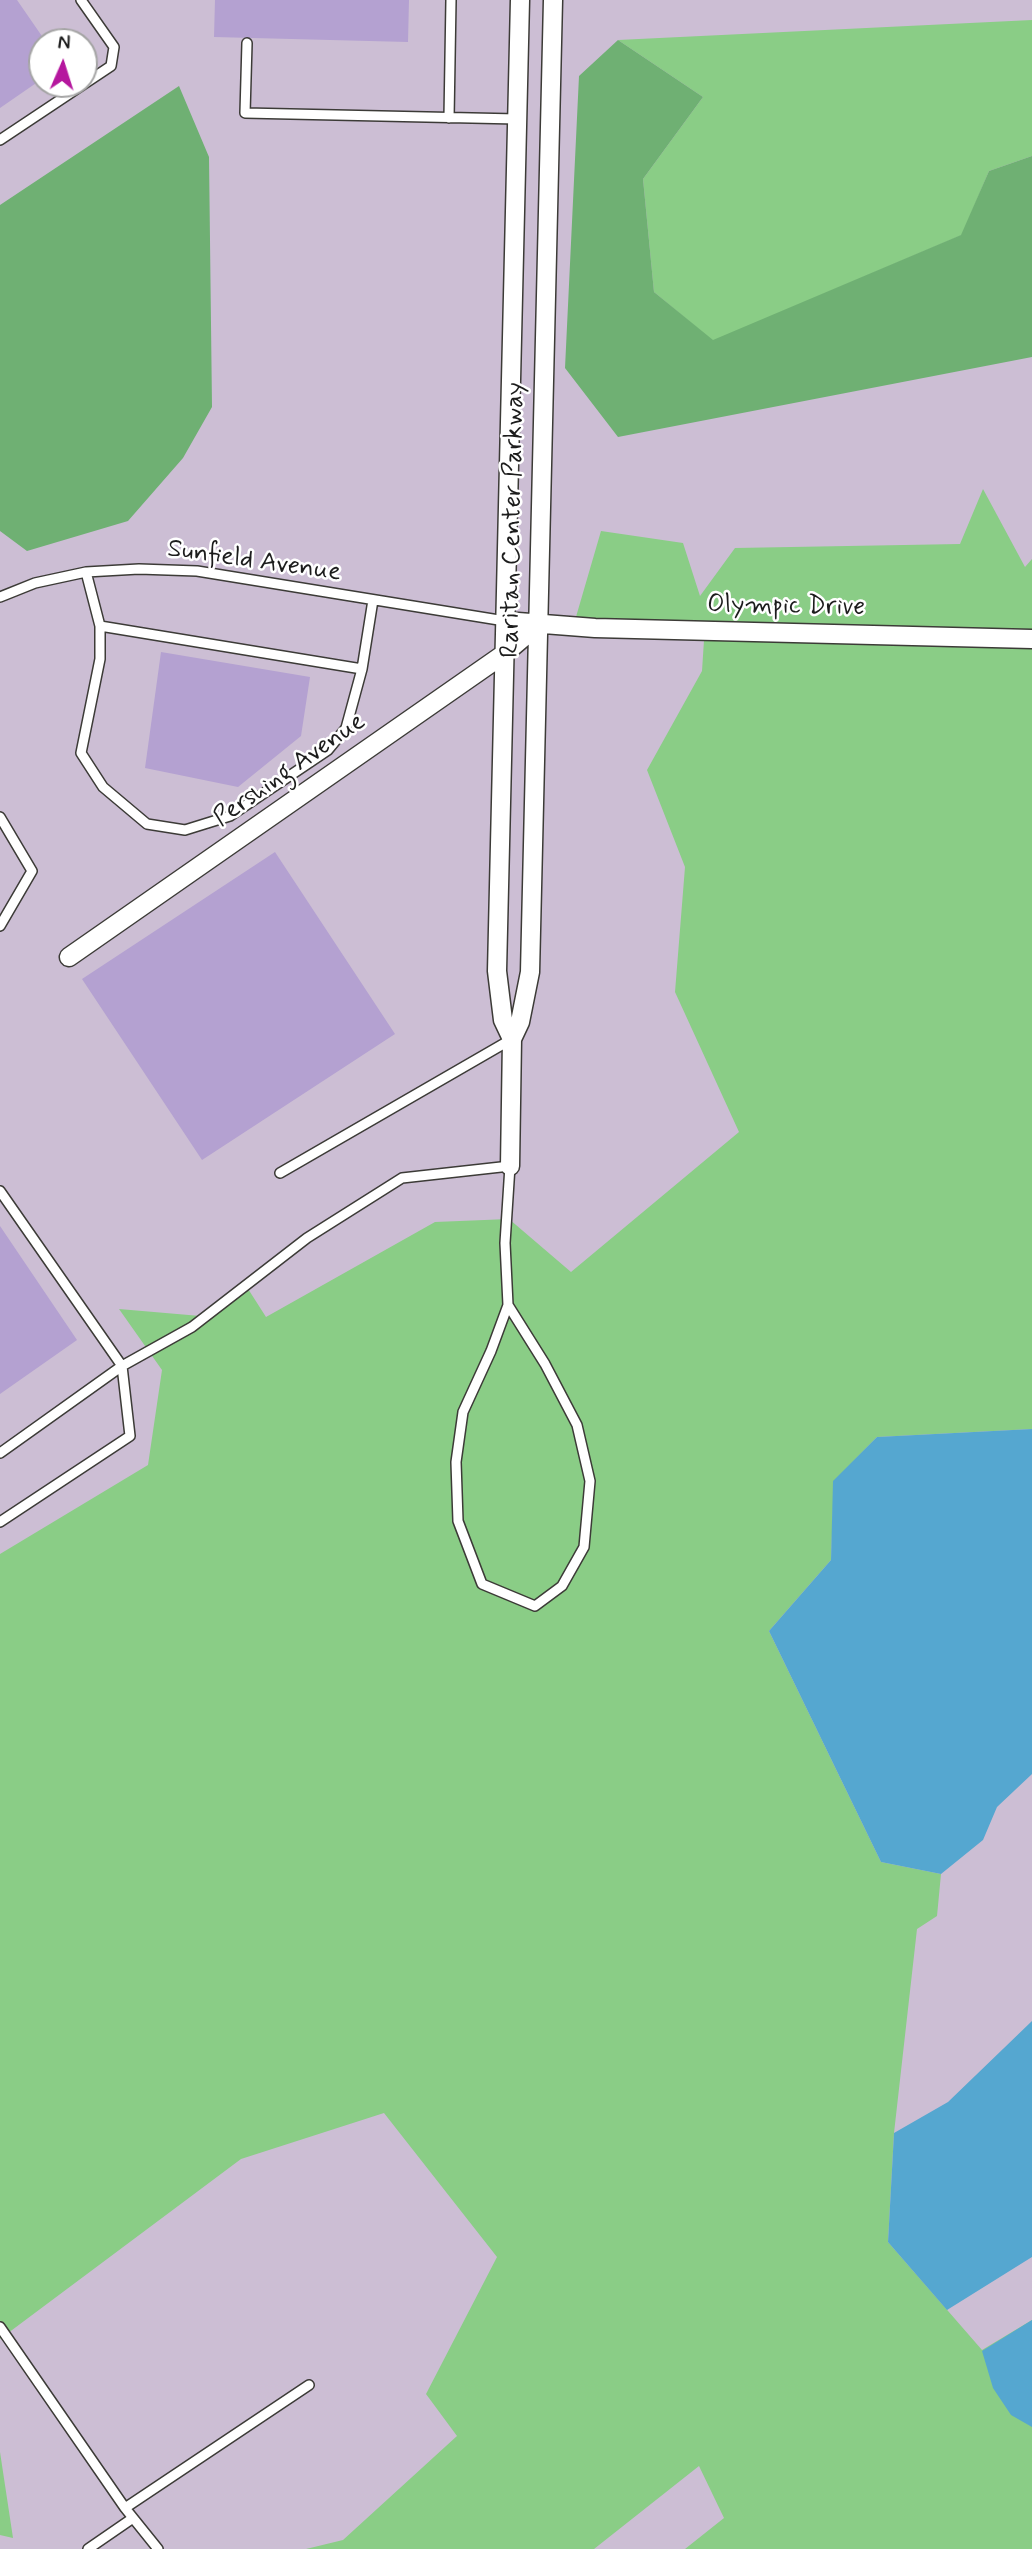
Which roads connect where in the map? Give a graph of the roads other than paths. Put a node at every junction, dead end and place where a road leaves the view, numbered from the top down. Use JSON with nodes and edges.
{"nodes":[{"id":1,"x":81,"y":0,"type":"edge"},
{"id":2,"x":452,"y":0,"type":"edge"},
{"id":3,"x":520,"y":0,"type":"edge"},
{"id":4,"x":553,"y":0,"type":"edge"},
{"id":5,"x":247,"y":43,"type":"dead end"},
{"id":6,"x":98,"y":75,"type":"edge"},
{"id":7,"x":63,"y":98,"type":"edge"},
{"id":8,"x":449,"y":118,"type":"junction"},
{"id":9,"x":517,"y":120,"type":"junction"},
{"id":10,"x":0,"y":140,"type":"edge"},
{"id":11,"x":86,"y":572,"type":"junction"},
{"id":12,"x":0,"y":597,"type":"edge"},
{"id":13,"x":373,"y":600,"type":"junction"},
{"id":14,"x":505,"y":621,"type":"junction"},
{"id":15,"x":538,"y":625,"type":"junction"},
{"id":16,"x":100,"y":626,"type":"junction"},
{"id":17,"x":1032,"y":639,"type":"edge"},
{"id":18,"x":504,"y":654,"type":"junction"},
{"id":19,"x":362,"y":668,"type":"junction"},
{"id":20,"x":0,"y":817,"type":"edge"},
{"id":21,"x":0,"y":926,"type":"edge"},
{"id":22,"x":69,"y":957,"type":"dead end"},
{"id":23,"x":512,"y":1039,"type":"junction"},
{"id":24,"x":510,"y":1166,"type":"junction"},
{"id":25,"x":280,"y":1173,"type":"dead end"},
{"id":26,"x":0,"y":1191,"type":"edge"},
{"id":27,"x":508,"y":1304,"type":"junction"},
{"id":28,"x":122,"y":1366,"type":"junction"},
{"id":29,"x":0,"y":1453,"type":"edge"},
{"id":30,"x":0,"y":1522,"type":"edge"},
{"id":31,"x":0,"y":2327,"type":"edge"},
{"id":32,"x":309,"y":2385,"type":"dead end"},
{"id":33,"x":125,"y":2508,"type":"junction"},
{"id":34,"x":133,"y":2518,"type":"junction"},
{"id":35,"x":88,"y":2549,"type":"edge"},
{"id":36,"x":158,"y":2549,"type":"edge"}],
"edges":[{"from":1,"to":6,"type":"lane"},
{"from":2,"to":8,"type":"lane"},
{"from":3,"to":9,"type":"street","name":"Raritan Center Parkway"},
{"from":4,"to":15,"type":"street","name":"Raritan Center Parkway"},
{"from":5,"to":8,"type":"lane"},
{"from":7,"to":10,"type":"lane"},
{"from":8,"to":9,"type":"lane"},
{"from":9,"to":14,"type":"street","name":"Raritan Center Parkway"},
{"from":11,"to":12,"type":"lane","name":"Sunfield Avenue"},
{"from":11,"to":13,"type":"lane","name":"Sunfield Avenue"},
{"from":11,"to":16,"type":"lane"},
{"from":13,"to":14,"type":"lane","name":"Sunfield Avenue"},
{"from":13,"to":19,"type":"lane"},
{"from":14,"to":15,"type":"street","name":"Olympic Drive"},
{"from":14,"to":18,"type":"street","name":"Raritan Center Parkway"},
{"from":15,"to":17,"type":"street","name":"Olympic Drive"},
{"from":15,"to":18,"type":"street","name":"Pershing Avenue"},
{"from":15,"to":23,"type":"street","name":"Raritan Center Parkway"},
{"from":16,"to":19,"type":"lane"},
{"from":16,"to":19,"type":"lane"},
{"from":18,"to":22,"type":"street","name":"Pershing Avenue"},
{"from":18,"to":23,"type":"street","name":"Raritan Center Parkway"},
{"from":20,"to":21,"type":"lane"},
{"from":23,"to":24,"type":"street","name":"Raritan Center Parkway"},
{"from":23,"to":25,"type":"lane"},
{"from":24,"to":27,"type":"lane"},
{"from":24,"to":28,"type":"lane"},
{"from":26,"to":28,"type":"lane"},
{"from":27,"to":27,"type":"lane"},
{"from":28,"to":29,"type":"lane"},
{"from":28,"to":30,"type":"lane"},
{"from":31,"to":33,"type":"lane"},
{"from":32,"to":33,"type":"lane"},
{"from":33,"to":34,"type":"lane"},
{"from":34,"to":35,"type":"lane"},
{"from":34,"to":36,"type":"lane"}]}
